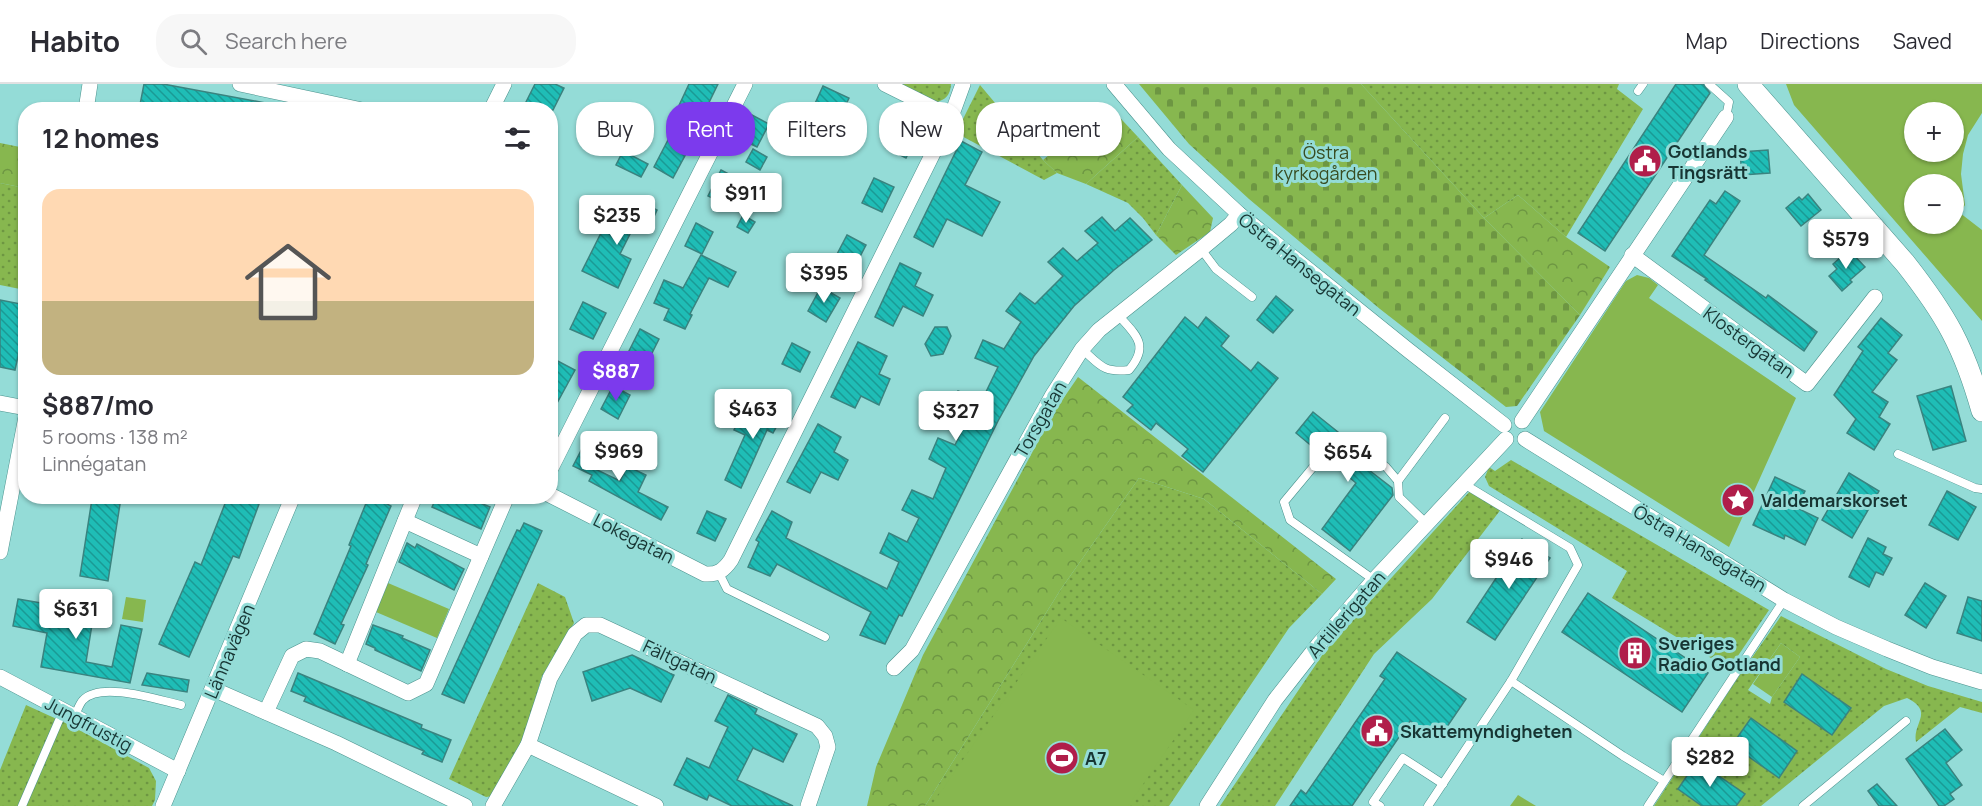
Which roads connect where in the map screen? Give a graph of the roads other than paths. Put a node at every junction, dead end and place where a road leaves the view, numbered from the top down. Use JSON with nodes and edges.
{"nodes":[{"id":1,"x":90,"y":84,"type":"edge"},
{"id":2,"x":240,"y":84,"type":"edge"},
{"id":3,"x":504,"y":84,"type":"edge"},
{"id":4,"x":745,"y":84,"type":"edge"},
{"id":5,"x":885,"y":84,"type":"edge"},
{"id":6,"x":963,"y":84,"type":"edge"},
{"id":7,"x":1114,"y":84,"type":"edge"},
{"id":8,"x":1709,"y":84,"type":"edge"},
{"id":9,"x":1748,"y":84,"type":"edge"},
{"id":10,"x":87,"y":102,"type":"edge"},
{"id":11,"x":324,"y":102,"type":"edge"},
{"id":12,"x":495,"y":102,"type":"edge"},
{"id":13,"x":921,"y":102,"type":"edge"},
{"id":14,"x":956,"y":102,"type":"edge"},
{"id":15,"x":1726,"y":117,"type":"joint"},
{"id":16,"x":932,"y":156,"type":"edge"},
{"id":17,"x":1239,"y":214,"type":"junction"},
{"id":18,"x":1201,"y":249,"type":"junction"},
{"id":19,"x":1632,"y":255,"type":"junction"},
{"id":20,"x":1252,"y":297,"type":"dead end"},
{"id":21,"x":1875,"y":297,"type":"dead end"},
{"id":22,"x":1118,"y":315,"type":"junction"},
{"id":23,"x":1082,"y":349,"type":"junction"},
{"id":24,"x":0,"y":403,"type":"edge"},
{"id":25,"x":18,"y":406,"type":"edge"},
{"id":26,"x":1982,"y":411,"type":"edge"},
{"id":27,"x":1445,"y":418,"type":"dead end"},
{"id":28,"x":1522,"y":421,"type":"junction"},
{"id":29,"x":1505,"y":432,"type":"junction"},
{"id":30,"x":1525,"y":439,"type":"junction"},
{"id":31,"x":558,"y":454,"type":"edge"},
{"id":32,"x":1898,"y":454,"type":"dead end"},
{"id":33,"x":1371,"y":456,"type":"dead end"},
{"id":34,"x":18,"y":459,"type":"edge"},
{"id":35,"x":1314,"y":466,"type":"dead end"},
{"id":36,"x":1398,"y":481,"type":"junction"},
{"id":37,"x":1464,"y":484,"type":"junction"},
{"id":38,"x":1982,"y":489,"type":"edge"},
{"id":39,"x":558,"y":499,"type":"edge"},
{"id":40,"x":290,"y":504,"type":"edge"},
{"id":41,"x":412,"y":504,"type":"edge"},
{"id":42,"x":504,"y":504,"type":"edge"},
{"id":43,"x":405,"y":521,"type":"junction"},
{"id":44,"x":1427,"y":524,"type":"junction"},
{"id":45,"x":0,"y":552,"type":"edge"},
{"id":46,"x":481,"y":556,"type":"junction"},
{"id":47,"x":719,"y":573,"type":"junction"},
{"id":48,"x":1374,"y":580,"type":"junction"},
{"id":49,"x":1784,"y":600,"type":"junction"},
{"id":50,"x":825,"y":637,"type":"dead end"},
{"id":51,"x":347,"y":664,"type":"junction"},
{"id":52,"x":894,"y":668,"type":"dead end"},
{"id":53,"x":0,"y":677,"type":"edge"},
{"id":54,"x":1511,"y":681,"type":"junction"},
{"id":55,"x":1982,"y":682,"type":"edge"},
{"id":56,"x":213,"y":689,"type":"junction"},
{"id":57,"x":181,"y":705,"type":"dead end"},
{"id":58,"x":266,"y":712,"type":"junction"},
{"id":59,"x":68,"y":714,"type":"junction"},
{"id":60,"x":1906,"y":721,"type":"dead end"},
{"id":61,"x":528,"y":745,"type":"junction"},
{"id":62,"x":178,"y":771,"type":"junction"},
{"id":63,"x":1664,"y":781,"type":"junction"},
{"id":64,"x":1443,"y":784,"type":"junction"},
{"id":65,"x":22,"y":806,"type":"edge"},
{"id":66,"x":163,"y":806,"type":"edge"},
{"id":67,"x":465,"y":806,"type":"edge"},
{"id":68,"x":493,"y":806,"type":"edge"},
{"id":69,"x":656,"y":806,"type":"edge"},
{"id":70,"x":808,"y":806,"type":"edge"},
{"id":71,"x":1207,"y":806,"type":"edge"},
{"id":72,"x":1380,"y":806,"type":"edge"},
{"id":73,"x":1428,"y":806,"type":"edge"},
{"id":74,"x":1647,"y":806,"type":"edge"},
{"id":75,"x":1803,"y":806,"type":"edge"}],
"edges":[{"from":1,"to":10,"type":"street"},
{"from":2,"to":11,"type":"street"},
{"from":3,"to":12,"type":"street"},
{"from":4,"to":31,"type":"street"},
{"from":5,"to":13,"type":"street"},
{"from":6,"to":14,"type":"street"},
{"from":7,"to":17,"type":"street","name":"Östra Hansegatan"},
{"from":8,"to":15,"type":"lane"},
{"from":9,"to":26,"type":"main road"},
{"from":15,"to":19,"type":"street"},
{"from":16,"to":47,"type":"street"},
{"from":17,"to":18,"type":"street","name":"Torsgatan"},
{"from":17,"to":29,"type":"street","name":"Östra Hansegatan"},
{"from":18,"to":20,"type":"lane"},
{"from":18,"to":22,"type":"street","name":"Torsgatan"},
{"from":19,"to":21,"type":"street","name":"Klostergatan"},
{"from":19,"to":28,"type":"street"},
{"from":22,"to":23,"type":"street","name":"Torsgatan"},
{"from":22,"to":23,"type":"lane"},
{"from":23,"to":52,"type":"street","name":"Torsgatan"},
{"from":24,"to":25,"type":"street"},
{"from":27,"to":36,"type":"lane"},
{"from":28,"to":29,"type":"street"},
{"from":28,"to":30,"type":"street"},
{"from":29,"to":30,"type":"street"},
{"from":29,"to":37,"type":"street","name":"Artillerigatan"},
{"from":30,"to":49,"type":"street","name":"Östra Hansegatan"},
{"from":32,"to":38,"type":"lane"},
{"from":33,"to":36,"type":"lane"},
{"from":34,"to":45,"type":"street"},
{"from":35,"to":48,"type":"lane"},
{"from":36,"to":44,"type":"lane"},
{"from":37,"to":44,"type":"street","name":"Artillerigatan"},
{"from":37,"to":54,"type":"lane"},
{"from":39,"to":47,"type":"street","name":"Lokegatan"},
{"from":40,"to":56,"type":"street","name":"Lännavägen"},
{"from":41,"to":43,"type":"street"},
{"from":42,"to":46,"type":"street"},
{"from":43,"to":46,"type":"street"},
{"from":43,"to":51,"type":"street"},
{"from":44,"to":48,"type":"street","name":"Artillerigatan"},
{"from":46,"to":51,"type":"street"},
{"from":47,"to":50,"type":"lane"},
{"from":48,"to":71,"type":"street","name":"Artillerigatan"},
{"from":49,"to":55,"type":"street","name":"Östra Hansegatan"},
{"from":49,"to":63,"type":"lane","name":"Östra Hansegatan"},
{"from":51,"to":58,"type":"street"},
{"from":53,"to":59,"type":"street","name":"Jungfrustig"},
{"from":54,"to":63,"type":"lane"},
{"from":54,"to":64,"type":"lane"},
{"from":56,"to":58,"type":"street"},
{"from":56,"to":62,"type":"street","name":"Lännavägen"},
{"from":57,"to":59,"type":"lane"},
{"from":58,"to":67,"type":"street"},
{"from":59,"to":62,"type":"street","name":"Jungfrustig"},
{"from":59,"to":65,"type":"lane"},
{"from":60,"to":75,"type":"lane"},
{"from":61,"to":68,"type":"street","name":"Fältgatan"},
{"from":61,"to":69,"type":"street"},
{"from":61,"to":70,"type":"street","name":"Fältgatan"},
{"from":62,"to":66,"type":"street","name":"Lännavägen"},
{"from":63,"to":74,"type":"lane","name":"Östra Hansegatan"},
{"from":64,"to":72,"type":"lane"},
{"from":64,"to":73,"type":"lane"}]}
